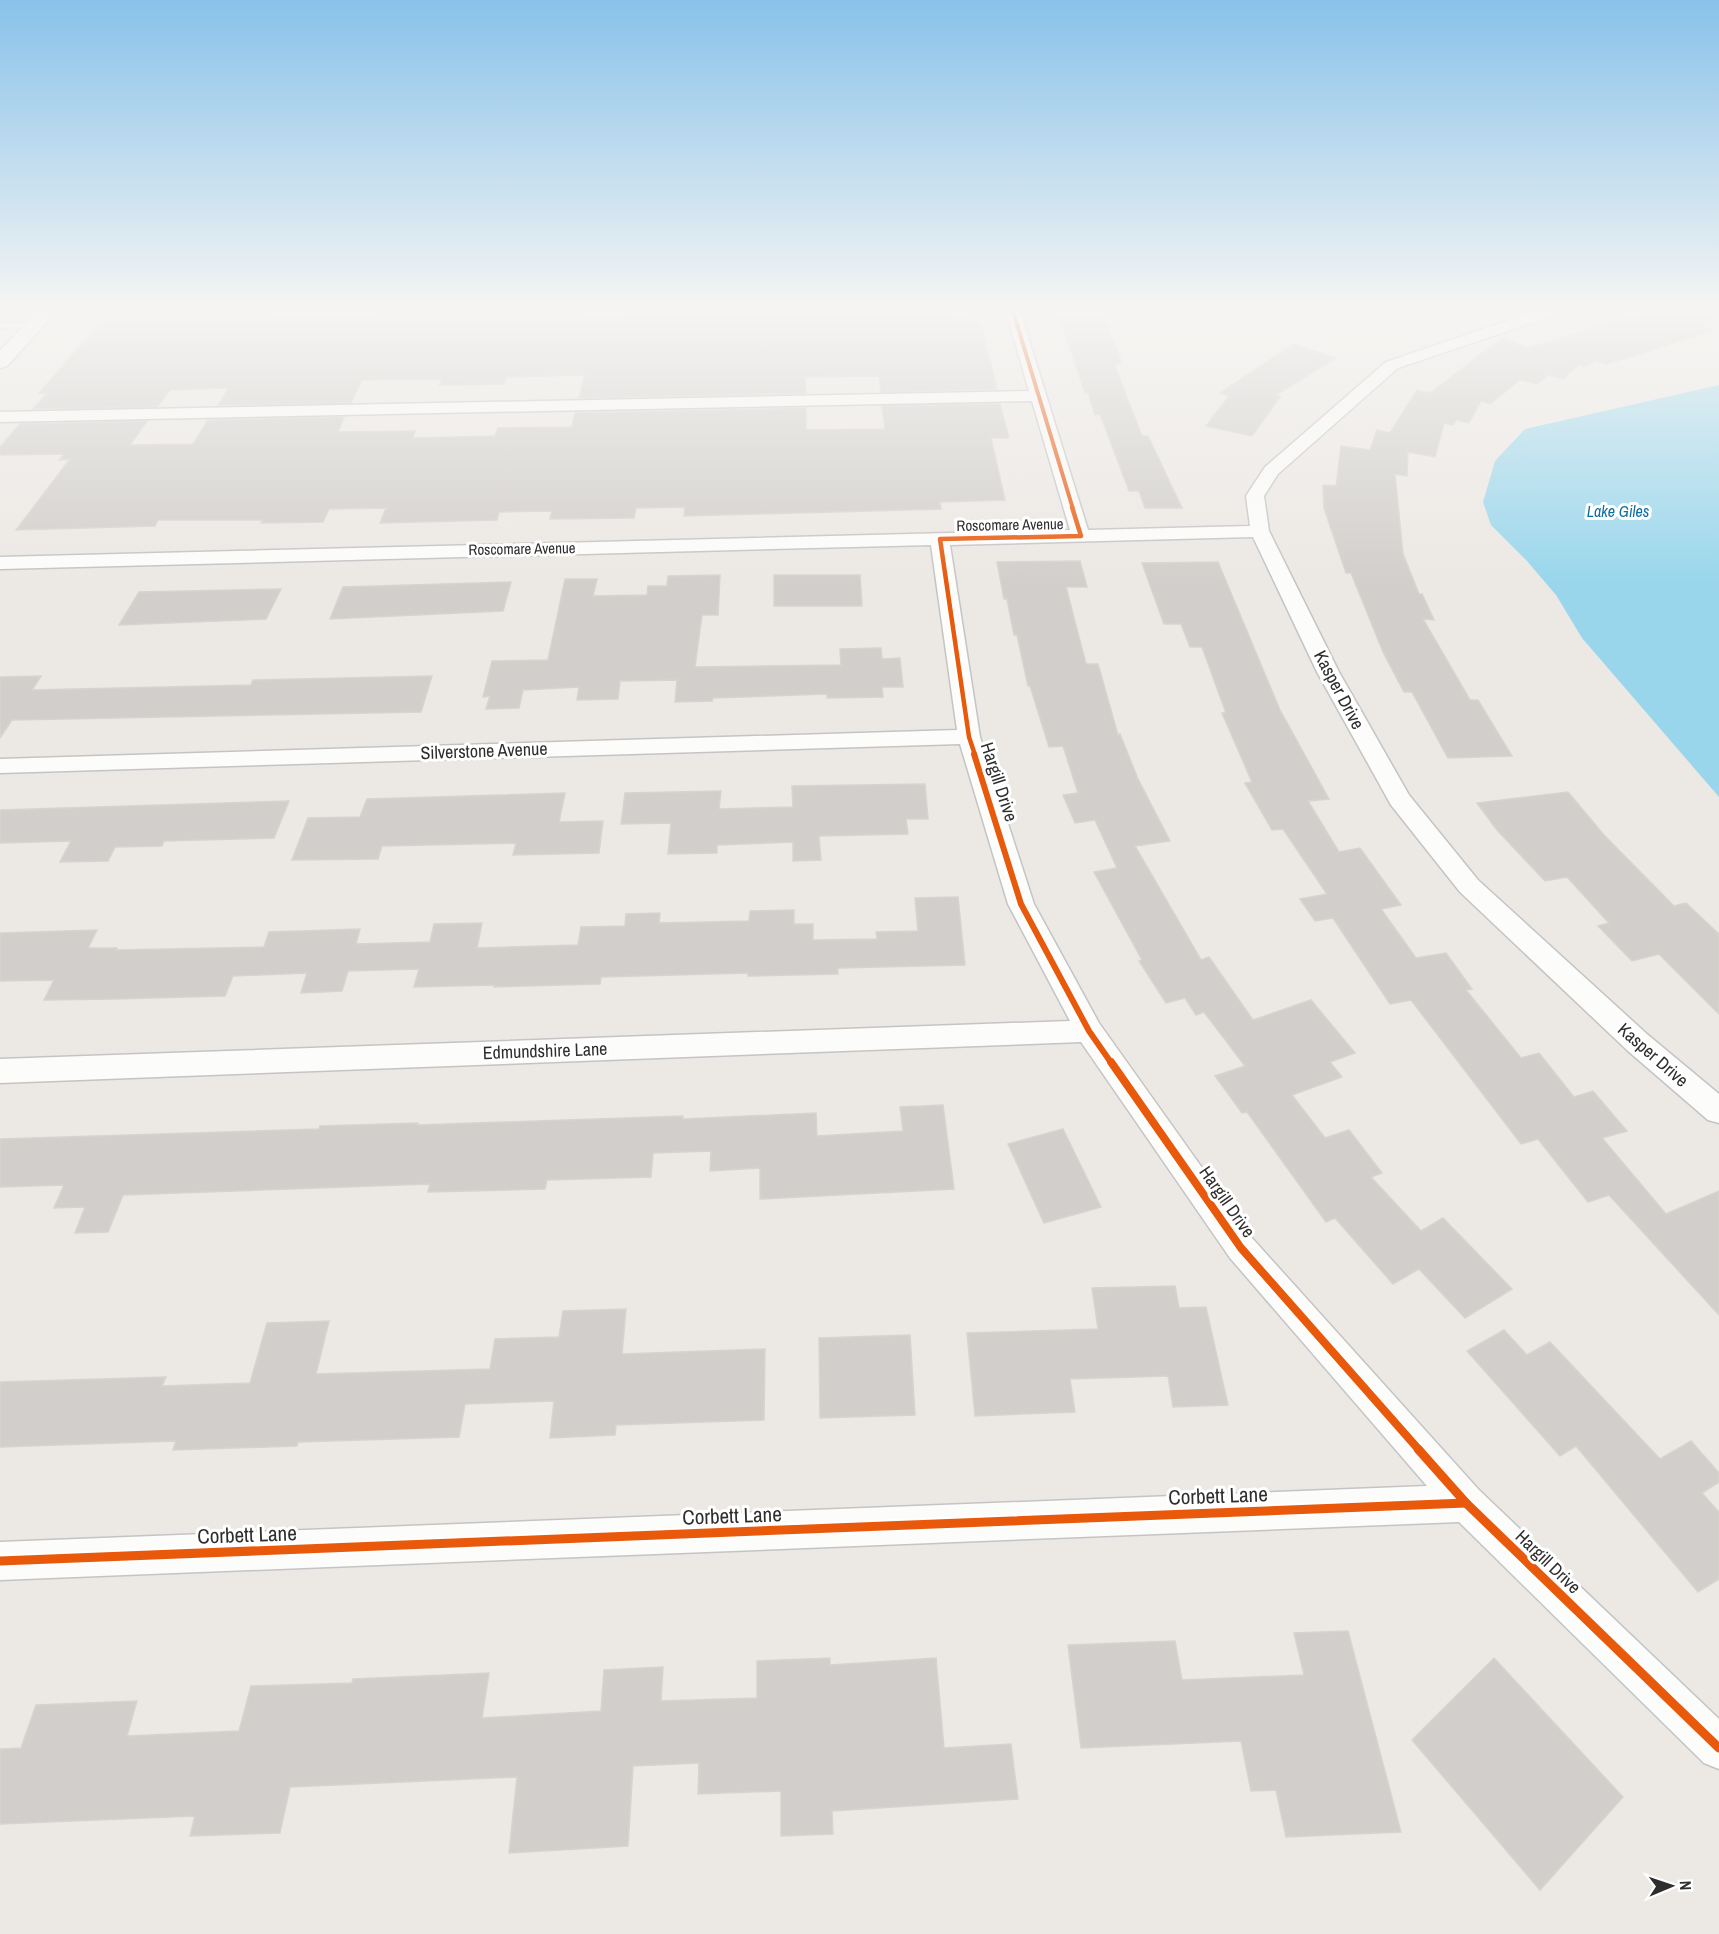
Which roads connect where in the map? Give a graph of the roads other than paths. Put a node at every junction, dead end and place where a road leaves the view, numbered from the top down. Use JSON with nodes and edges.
{"nodes":[{"id":1,"x":778,"y":401,"type":"edge"},
{"id":2,"x":1039,"y":401,"type":"edge"},
{"id":3,"x":1351,"y":401,"type":"edge"},
{"id":4,"x":0,"y":417,"type":"edge"},
{"id":5,"x":1260,"y":531,"type":"junction"},
{"id":6,"x":1081,"y":536,"type":"junction"},
{"id":7,"x":940,"y":539,"type":"junction"},
{"id":8,"x":0,"y":562,"type":"edge"},
{"id":9,"x":969,"y":737,"type":"junction"},
{"id":10,"x":0,"y":766,"type":"edge"},
{"id":11,"x":1089,"y":1032,"type":"junction"},
{"id":12,"x":0,"y":1071,"type":"edge"},
{"id":13,"x":1719,"y":1112,"type":"edge"},
{"id":14,"x":1466,"y":1503,"type":"junction"},
{"id":15,"x":0,"y":1561,"type":"edge"},
{"id":16,"x":1719,"y":1748,"type":"edge"}],
"edges":[{"from":1,"to":4,"type":"street"},
{"from":2,"to":6,"type":"street"},
{"from":3,"to":5,"type":"street","name":"Kasper Drive"},
{"from":5,"to":6,"type":"street","name":"Roscomare Avenue"},
{"from":5,"to":13,"type":"street","name":"Kasper Drive"},
{"from":6,"to":7,"type":"street","name":"Roscomare Avenue"},
{"from":7,"to":8,"type":"street","name":"Roscomare Avenue"},
{"from":7,"to":9,"type":"street","name":"Hargill Drive"},
{"from":9,"to":10,"type":"street","name":"Silverstone Avenue"},
{"from":9,"to":11,"type":"street","name":"Hargill Drive"},
{"from":11,"to":12,"type":"street","name":"Edmundshire Lane"},
{"from":11,"to":14,"type":"street","name":"Hargill Drive"},
{"from":14,"to":15,"type":"street","name":"Corbett Lane"},
{"from":14,"to":16,"type":"street","name":"Hargill Drive"}]}
